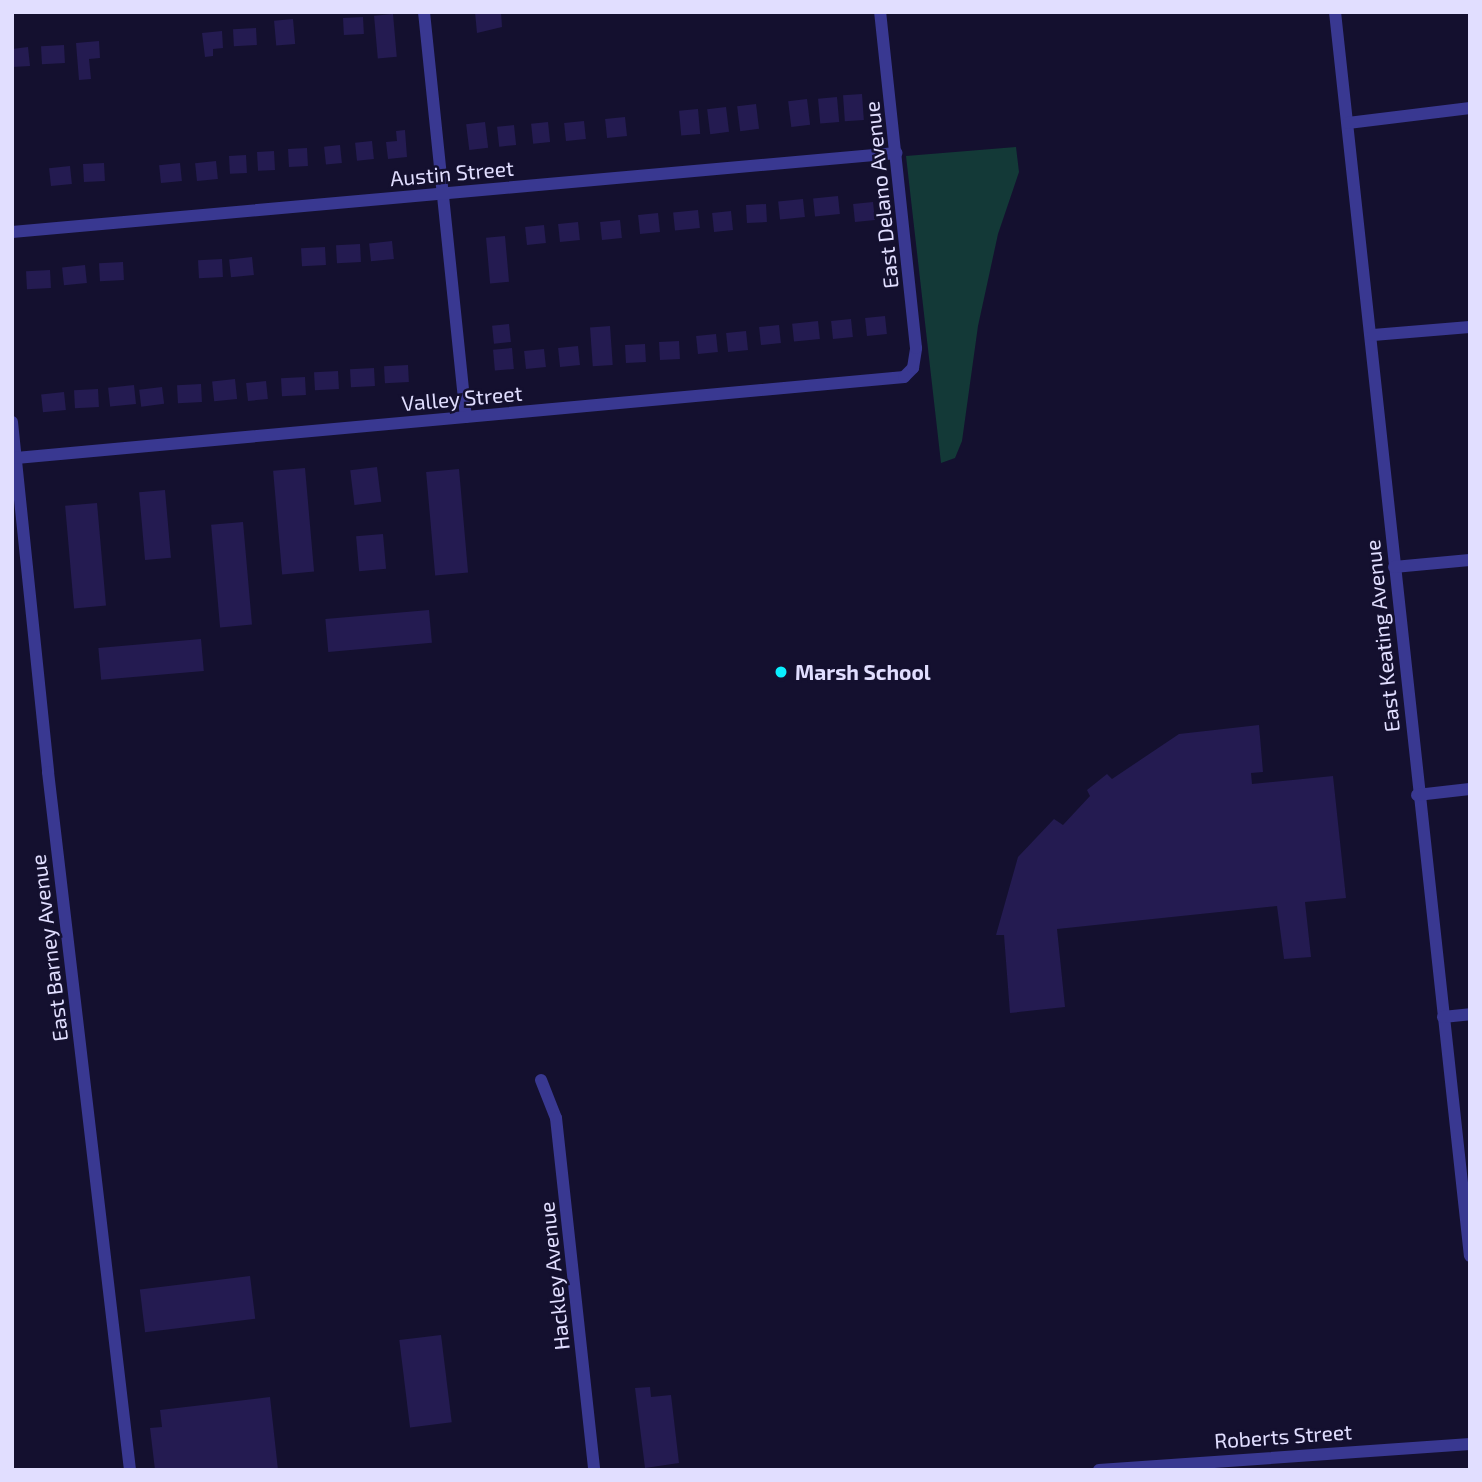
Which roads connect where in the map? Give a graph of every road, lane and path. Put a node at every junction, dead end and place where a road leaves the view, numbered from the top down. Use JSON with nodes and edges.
{"nodes":[{"id":1,"x":424,"y":12,"type":"edge"},
{"id":2,"x":880,"y":12,"type":"edge"},
{"id":3,"x":1335,"y":12,"type":"edge"},
{"id":4,"x":1470,"y":108,"type":"edge"},
{"id":5,"x":1348,"y":123,"type":"junction"},
{"id":6,"x":895,"y":153,"type":"junction"},
{"id":7,"x":443,"y":193,"type":"junction"},
{"id":8,"x":12,"y":232,"type":"edge"},
{"id":9,"x":1470,"y":327,"type":"edge"},
{"id":10,"x":1373,"y":335,"type":"junction"},
{"id":11,"x":910,"y":373,"type":"joint"},
{"id":12,"x":466,"y":417,"type":"junction"},
{"id":13,"x":12,"y":422,"type":"edge"},
{"id":14,"x":16,"y":458,"type":"junction"},
{"id":15,"x":1470,"y":559,"type":"edge"},
{"id":16,"x":1394,"y":567,"type":"junction"},
{"id":17,"x":1470,"y":789,"type":"edge"},
{"id":18,"x":1418,"y":795,"type":"junction"},
{"id":19,"x":1470,"y":1014,"type":"edge"},
{"id":20,"x":1443,"y":1017,"type":"junction"},
{"id":21,"x":541,"y":1080,"type":"dead end"},
{"id":22,"x":1469,"y":1239,"type":"edge"},
{"id":23,"x":1470,"y":1256,"type":"edge"},
{"id":24,"x":1470,"y":1444,"type":"edge"},
{"id":25,"x":130,"y":1470,"type":"edge"},
{"id":26,"x":594,"y":1470,"type":"edge"},
{"id":27,"x":1099,"y":1470,"type":"edge"}],
"edges":[{"from":1,"to":7,"type":"street"},
{"from":2,"to":6,"type":"street","name":"East Delano Avenue"},
{"from":3,"to":5,"type":"street","name":"East Keating Avenue"},
{"from":4,"to":5,"type":"street"},
{"from":5,"to":10,"type":"street","name":"East Keating Avenue"},
{"from":6,"to":7,"type":"street","name":"Austin Street"},
{"from":6,"to":11,"type":"street","name":"East Delano Avenue"},
{"from":7,"to":8,"type":"street","name":"Austin Street"},
{"from":7,"to":12,"type":"street"},
{"from":9,"to":10,"type":"street"},
{"from":10,"to":16,"type":"street","name":"East Keating Avenue"},
{"from":11,"to":12,"type":"street","name":"Valley Street"},
{"from":12,"to":14,"type":"street","name":"Valley Street"},
{"from":13,"to":14,"type":"street","name":"East Barney Avenue"},
{"from":14,"to":25,"type":"street","name":"East Barney Avenue"},
{"from":15,"to":16,"type":"street"},
{"from":16,"to":18,"type":"street","name":"East Keating Avenue"},
{"from":17,"to":18,"type":"street"},
{"from":18,"to":20,"type":"street","name":"East Keating Avenue"},
{"from":19,"to":20,"type":"street"},
{"from":20,"to":22,"type":"street","name":"East Keating Avenue"},
{"from":21,"to":26,"type":"street","name":"Hackley Avenue"},
{"from":22,"to":23,"type":"street","name":"East Keating Avenue"},
{"from":24,"to":27,"type":"street","name":"Roberts Street"}]}
